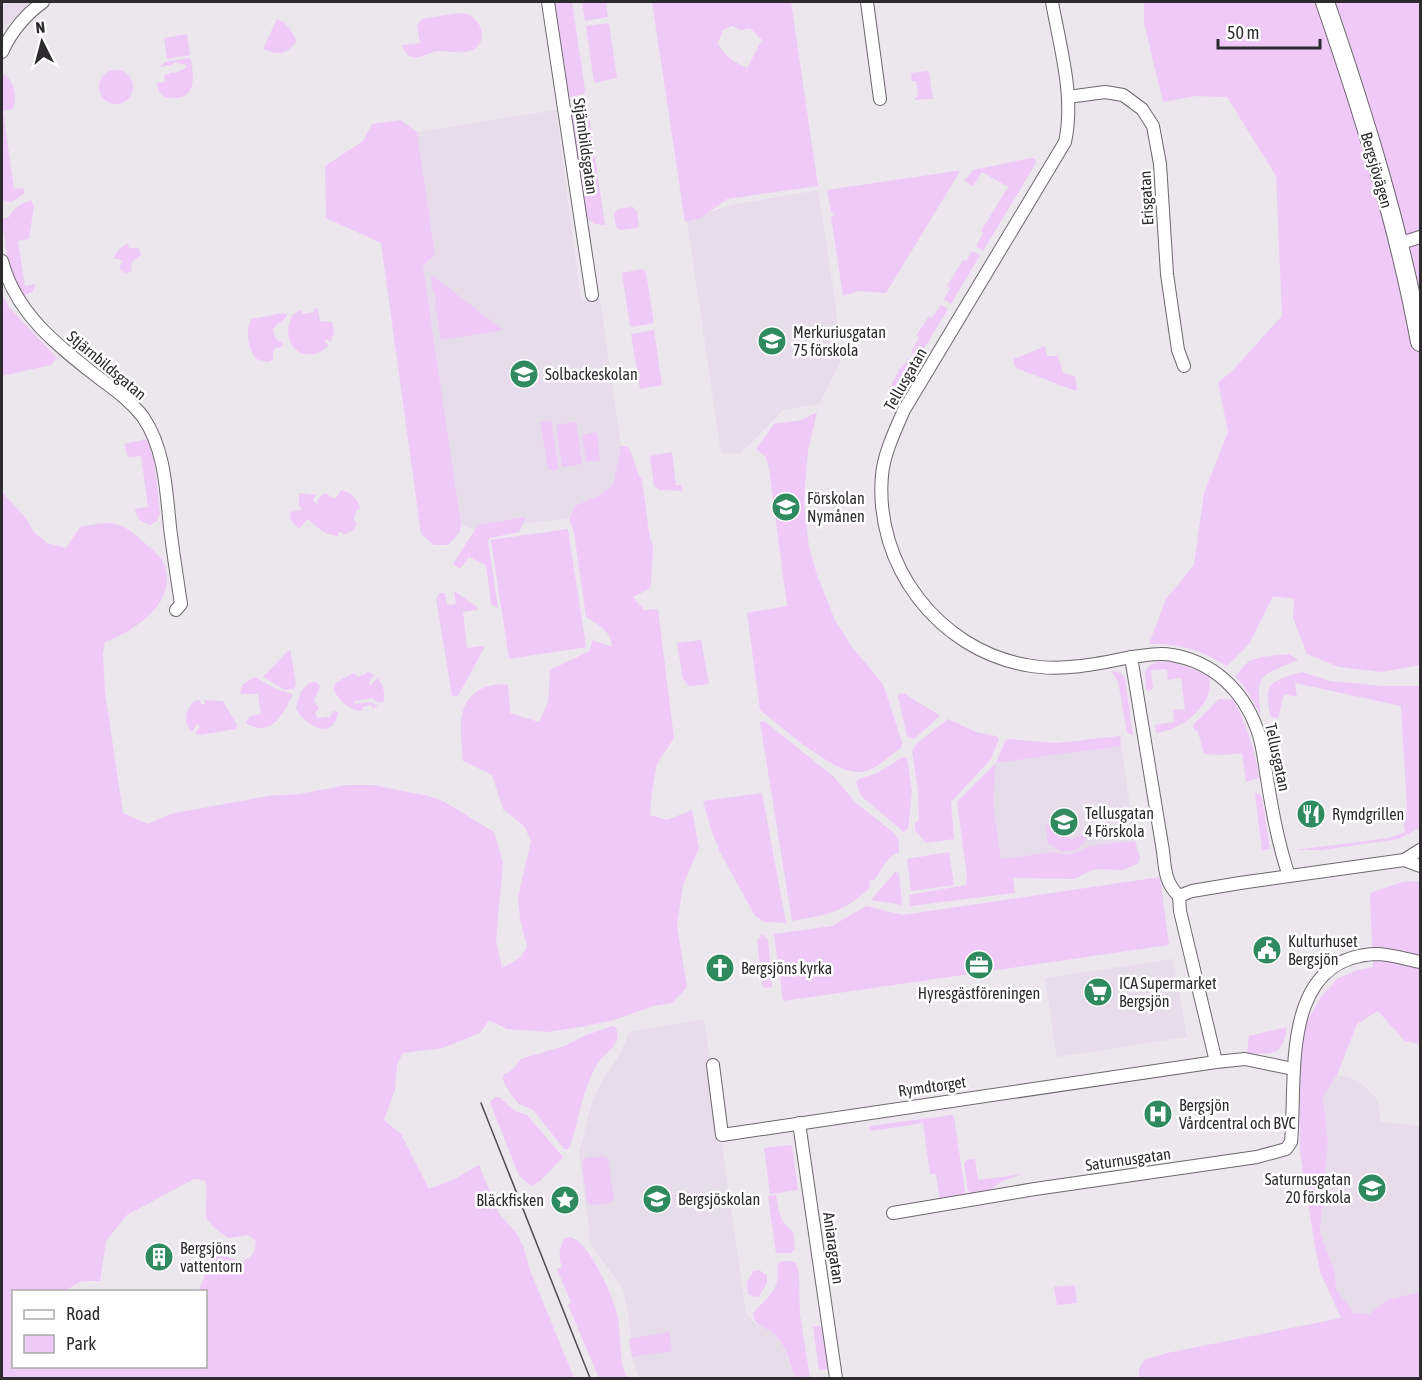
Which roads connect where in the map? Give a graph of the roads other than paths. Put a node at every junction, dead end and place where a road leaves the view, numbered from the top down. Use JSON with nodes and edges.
{"nodes":[{"id":1,"x":43,"y":2,"type":"edge"},
{"id":2,"x":548,"y":2,"type":"edge"},
{"id":3,"x":867,"y":2,"type":"edge"},
{"id":4,"x":1052,"y":2,"type":"edge"},
{"id":5,"x":1325,"y":2,"type":"edge"},
{"id":6,"x":2,"y":52,"type":"edge"},
{"id":7,"x":1068,"y":98,"type":"junction"},
{"id":8,"x":880,"y":99,"type":"dead end"},
{"id":9,"x":1420,"y":237,"type":"edge"},
{"id":10,"x":1398,"y":244,"type":"junction"},
{"id":11,"x":2,"y":261,"type":"edge"},
{"id":12,"x":592,"y":295,"type":"dead end"},
{"id":13,"x":1420,"y":342,"type":"edge"},
{"id":14,"x":1184,"y":366,"type":"dead end"},
{"id":15,"x":176,"y":610,"type":"dead end"},
{"id":16,"x":1131,"y":657,"type":"junction"},
{"id":17,"x":1420,"y":850,"type":"edge"},
{"id":18,"x":1404,"y":860,"type":"junction"},
{"id":19,"x":1420,"y":866,"type":"edge"},
{"id":20,"x":1289,"y":876,"type":"junction"},
{"id":21,"x":1179,"y":896,"type":"junction"},
{"id":22,"x":1420,"y":962,"type":"edge"},
{"id":23,"x":1216,"y":1062,"type":"junction"},
{"id":24,"x":713,"y":1065,"type":"dead end"},
{"id":25,"x":1293,"y":1069,"type":"junction"},
{"id":26,"x":799,"y":1123,"type":"junction"},
{"id":27,"x":893,"y":1213,"type":"dead end"},
{"id":28,"x":837,"y":1378,"type":"edge"}],
"edges":[{"from":1,"to":6,"type":"street"},
{"from":2,"to":12,"type":"street","name":"Stjärnbildsgatan"},
{"from":3,"to":8,"type":"street"},
{"from":4,"to":7,"type":"street","name":"Tellusgatan"},
{"from":5,"to":10,"type":"main road","name":"Bergsjövägen"},
{"from":7,"to":14,"type":"street","name":"Erisgatan"},
{"from":7,"to":16,"type":"street","name":"Tellusgatan"},
{"from":9,"to":10,"type":"street"},
{"from":10,"to":13,"type":"main road","name":"Bergsjövägen"},
{"from":11,"to":15,"type":"street","name":"Stjärnbildsgatan"},
{"from":16,"to":20,"type":"street","name":"Tellusgatan"},
{"from":16,"to":21,"type":"street"},
{"from":17,"to":18,"type":"street"},
{"from":18,"to":19,"type":"street"},
{"from":18,"to":20,"type":"street"},
{"from":20,"to":21,"type":"street"},
{"from":21,"to":23,"type":"street"},
{"from":22,"to":25,"type":"street","name":"Saturnusgatan"},
{"from":23,"to":25,"type":"street","name":"Rymdtorget"},
{"from":23,"to":26,"type":"street","name":"Rymdtorget"},
{"from":24,"to":26,"type":"street","name":"Rymdtorget"},
{"from":25,"to":27,"type":"street","name":"Saturnusgatan"},
{"from":26,"to":28,"type":"street","name":"Aniaragatan"}]}
